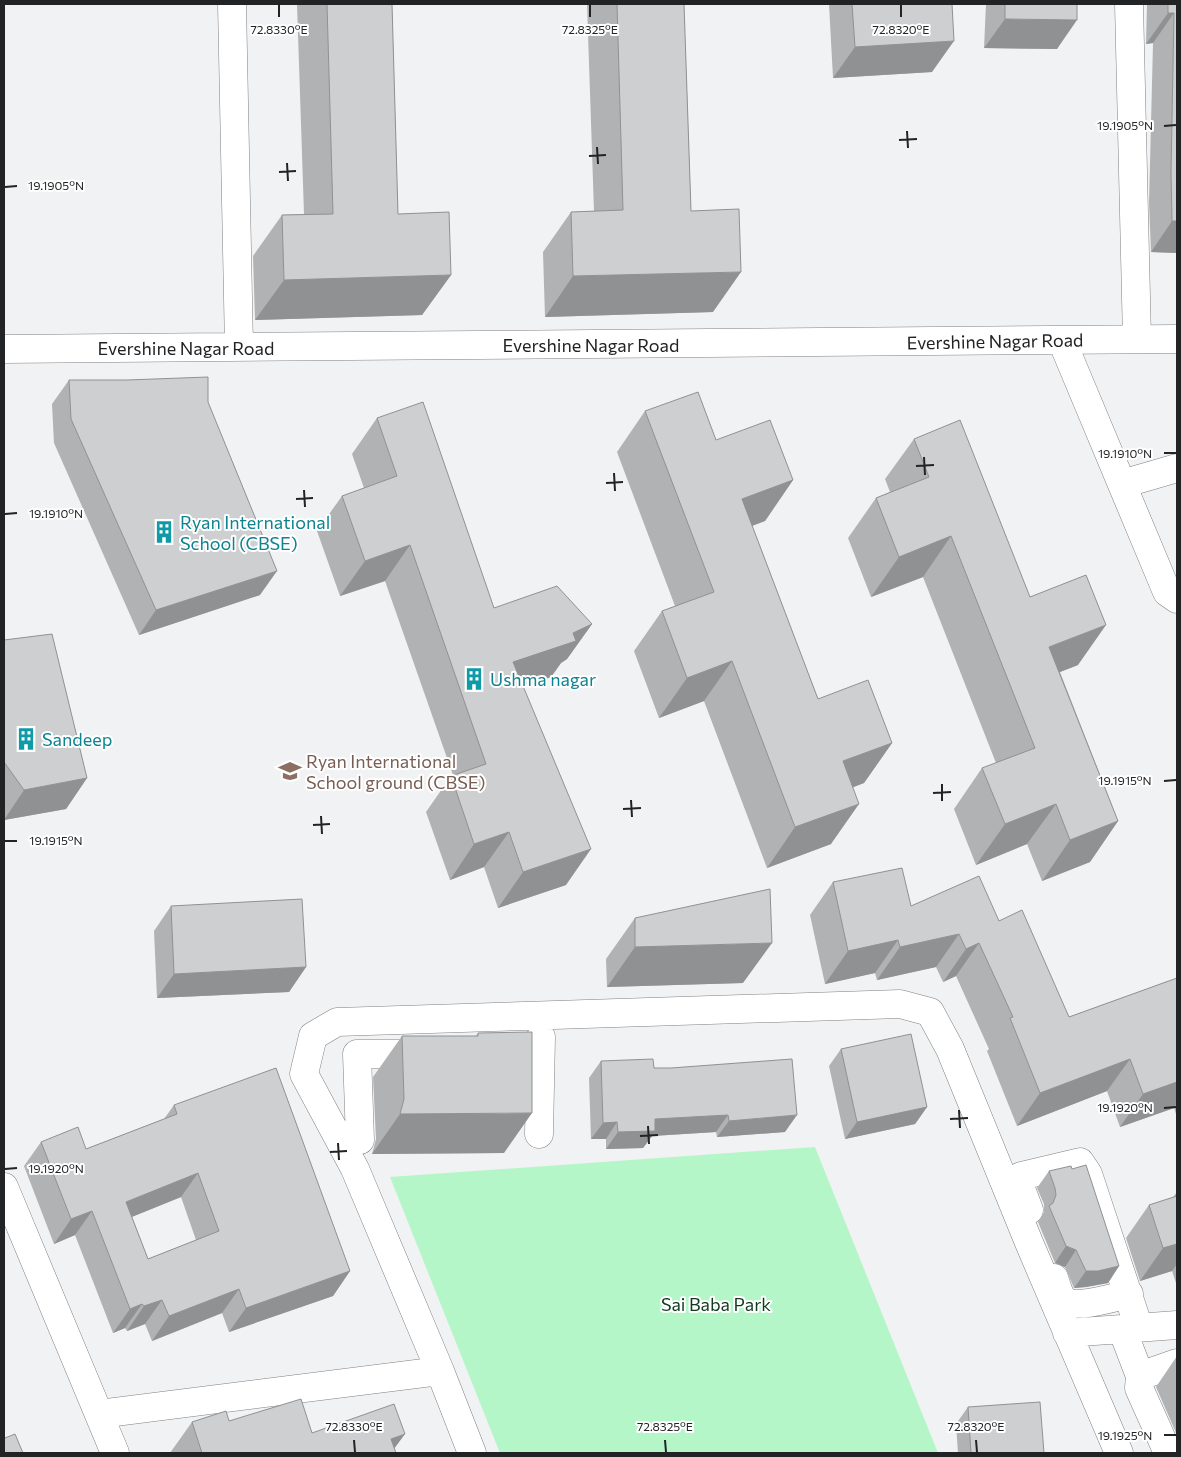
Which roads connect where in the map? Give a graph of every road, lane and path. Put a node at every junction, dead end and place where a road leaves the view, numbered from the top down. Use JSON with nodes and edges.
{"nodes":[{"id":1,"x":232,"y":4,"type":"edge"},
{"id":2,"x":1129,"y":4,"type":"edge"},
{"id":3,"x":1137,"y":339,"type":"junction"},
{"id":4,"x":1177,"y":339,"type":"edge"},
{"id":5,"x":1062,"y":341,"type":"junction"},
{"id":6,"x":239,"y":347,"type":"junction"},
{"id":7,"x":4,"y":349,"type":"edge"},
{"id":8,"x":1177,"y":468,"type":"edge"},
{"id":9,"x":1122,"y":484,"type":"junction"},
{"id":10,"x":1177,"y":598,"type":"edge"},
{"id":11,"x":542,"y":1016,"type":"junction"},
{"id":12,"x":356,"y":1022,"type":"junction"},
{"id":13,"x":357,"y":1054,"type":"junction"},
{"id":14,"x":540,"y":1054,"type":"junction"},
{"id":15,"x":539,"y":1134,"type":"dead end"},
{"id":16,"x":360,"y":1140,"type":"dead end"},
{"id":17,"x":4,"y":1187,"type":"edge"},
{"id":18,"x":1036,"y":1244,"type":"junction"},
{"id":19,"x":1129,"y":1294,"type":"junction"},
{"id":20,"x":1177,"y":1325,"type":"edge"},
{"id":21,"x":1131,"y":1329,"type":"junction"},
{"id":22,"x":1067,"y":1333,"type":"junction"},
{"id":23,"x":1177,"y":1363,"type":"edge"},
{"id":24,"x":440,"y":1371,"type":"junction"},
{"id":25,"x":1142,"y":1389,"type":"junction"},
{"id":26,"x":99,"y":1414,"type":"junction"},
{"id":27,"x":1102,"y":1414,"type":"junction"},
{"id":28,"x":115,"y":1453,"type":"edge"},
{"id":29,"x":472,"y":1453,"type":"edge"},
{"id":30,"x":1119,"y":1453,"type":"edge"},
{"id":31,"x":1168,"y":1453,"type":"edge"}],
"edges":[{"from":1,"to":6,"type":"street"},
{"from":2,"to":3,"type":"street"},
{"from":3,"to":4,"type":"street","name":"Evershine Nagar Road"},
{"from":3,"to":5,"type":"street","name":"Evershine Nagar Road"},
{"from":5,"to":6,"type":"street","name":"Evershine Nagar Road"},
{"from":5,"to":9,"type":"street"},
{"from":6,"to":7,"type":"street","name":"Evershine Nagar Road"},
{"from":8,"to":9,"type":"street"},
{"from":9,"to":10,"type":"street"},
{"from":11,"to":12,"type":"street"},
{"from":11,"to":14,"type":"street"},
{"from":11,"to":18,"type":"street"},
{"from":12,"to":13,"type":"street"},
{"from":12,"to":24,"type":"street"},
{"from":13,"to":14,"type":"street"},
{"from":13,"to":16,"type":"street"},
{"from":14,"to":15,"type":"street"},
{"from":17,"to":26,"type":"street"},
{"from":18,"to":19,"type":"street"},
{"from":18,"to":19,"type":"street"},
{"from":18,"to":22,"type":"street"},
{"from":19,"to":21,"type":"street"},
{"from":20,"to":21,"type":"street"},
{"from":21,"to":22,"type":"street"},
{"from":21,"to":25,"type":"street"},
{"from":22,"to":27,"type":"street"},
{"from":23,"to":25,"type":"street"},
{"from":24,"to":26,"type":"street"},
{"from":24,"to":29,"type":"street"},
{"from":25,"to":27,"type":"street"},
{"from":25,"to":31,"type":"street"},
{"from":26,"to":28,"type":"street"},
{"from":27,"to":30,"type":"street"}]}
